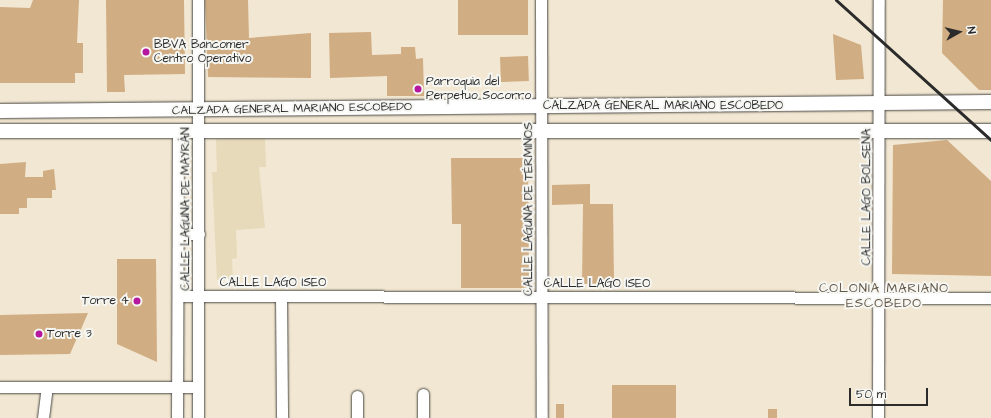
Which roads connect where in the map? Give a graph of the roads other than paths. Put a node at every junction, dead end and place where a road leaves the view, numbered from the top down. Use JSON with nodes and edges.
{"nodes":[{"id":1,"x":198,"y":0,"type":"edge"},
{"id":2,"x":541,"y":0,"type":"edge"},
{"id":3,"x":879,"y":0,"type":"edge"},
{"id":4,"x":991,"y":102,"type":"edge"},
{"id":5,"x":880,"y":103,"type":"junction"},
{"id":6,"x":542,"y":106,"type":"junction"},
{"id":7,"x":0,"y":111,"type":"edge"},
{"id":8,"x":199,"y":111,"type":"junction"},
{"id":9,"x":880,"y":130,"type":"junction"},
{"id":10,"x":0,"y":131,"type":"edge"},
{"id":11,"x":178,"y":131,"type":"junction"},
{"id":12,"x":199,"y":131,"type":"junction"},
{"id":13,"x":991,"y":131,"type":"edge"},
{"id":14,"x":542,"y":132,"type":"junction"},
{"id":15,"x":178,"y":234,"type":"junction"},
{"id":16,"x":199,"y":234,"type":"junction"},
{"id":17,"x":178,"y":296,"type":"junction"},
{"id":18,"x":199,"y":296,"type":"junction"},
{"id":19,"x":281,"y":296,"type":"junction"},
{"id":20,"x":542,"y":297,"type":"junction"},
{"id":21,"x":880,"y":298,"type":"junction"},
{"id":22,"x":991,"y":298,"type":"edge"},
{"id":23,"x":0,"y":387,"type":"edge"},
{"id":24,"x":47,"y":387,"type":"junction"},
{"id":25,"x":178,"y":387,"type":"junction"},
{"id":26,"x":198,"y":387,"type":"junction"},
{"id":27,"x":423,"y":394,"type":"dead end"},
{"id":28,"x":357,"y":396,"type":"dead end"},
{"id":29,"x":42,"y":418,"type":"edge"},
{"id":30,"x":177,"y":418,"type":"edge"},
{"id":31,"x":198,"y":418,"type":"edge"},
{"id":32,"x":282,"y":418,"type":"edge"},
{"id":33,"x":357,"y":418,"type":"edge"},
{"id":34,"x":423,"y":418,"type":"edge"},
{"id":35,"x":542,"y":418,"type":"edge"},
{"id":36,"x":878,"y":418,"type":"edge"}],
"edges":[{"from":1,"to":8,"type":"street","name":"CALLE LAGUNA DE MAYRÁN"},
{"from":2,"to":6,"type":"street","name":"CALLE LAGUNA DE TÉRMINOS"},
{"from":3,"to":5,"type":"street","name":"CALLE LAGO BOLSENA"},
{"from":4,"to":5,"type":"main road","name":"CALZADA GENERAL MARIANO ESCOBEDO"},
{"from":5,"to":6,"type":"main road","name":"CALZADA GENERAL MARIANO ESCOBEDO"},
{"from":5,"to":9,"type":"street","name":"CALLE LAGO BOLSENA"},
{"from":6,"to":8,"type":"main road","name":"CALZADA GENERAL MARIANO ESCOBEDO"},
{"from":6,"to":14,"type":"street","name":"CALLE LAGUNA DE TÉRMINOS"},
{"from":7,"to":8,"type":"main road","name":"CALZADA GENERAL MARIANO ESCOBEDO"},
{"from":8,"to":12,"type":"street","name":"CALLE LAGUNA DE MAYRÁN"},
{"from":9,"to":13,"type":"main road","name":"CALZADA GENERAL MARIANO ESCOBEDO"},
{"from":9,"to":14,"type":"main road","name":"CALZADA GENERAL MARIANO ESCOBEDO"},
{"from":9,"to":21,"type":"street","name":"CALLE LAGO BOLSENA"},
{"from":10,"to":11,"type":"main road","name":"CALZADA GENERAL MARIANO ESCOBEDO"},
{"from":11,"to":12,"type":"main road","name":"CALZADA GENERAL MARIANO ESCOBEDO"},
{"from":11,"to":15,"type":"street","name":"CALLE LAGUNA DE MAYRÁN"},
{"from":12,"to":14,"type":"main road","name":"CALZADA GENERAL MARIANO ESCOBEDO"},
{"from":12,"to":16,"type":"street","name":"CALLE LAGUNA DE MAYRÁN"},
{"from":14,"to":20,"type":"street","name":"CALLE LAGUNA DE TÉRMINOS"},
{"from":15,"to":16,"type":"street"},
{"from":15,"to":17,"type":"street","name":"CALLE LAGUNA DE MAYRÁN"},
{"from":16,"to":18,"type":"street","name":"CALLE LAGUNA DE MAYRÁN"},
{"from":17,"to":18,"type":"street","name":"CALLE LAGO ISEO"},
{"from":17,"to":25,"type":"street","name":"CALLE LAGUNA DE MAYRÁN"},
{"from":18,"to":19,"type":"street","name":"CALLE LAGO ISEO"},
{"from":18,"to":26,"type":"street","name":"CALLE LAGUNA DE MAYRÁN"},
{"from":19,"to":20,"type":"street","name":"CALLE LAGO ISEO"},
{"from":19,"to":32,"type":"street"},
{"from":20,"to":21,"type":"street","name":"CALLE LAGO ISEO"},
{"from":20,"to":35,"type":"street","name":"CALLE LAGUNA DE TÉRMINOS"},
{"from":21,"to":22,"type":"street","name":"CALLE LAGO ISEO"},
{"from":21,"to":36,"type":"street","name":"CALLE LAGO BOLSENA"},
{"from":23,"to":24,"type":"street"},
{"from":24,"to":25,"type":"street"},
{"from":24,"to":29,"type":"street"},
{"from":25,"to":26,"type":"street"},
{"from":25,"to":30,"type":"street","name":"CALLE LAGUNA DE MAYRÁN"},
{"from":26,"to":31,"type":"street","name":"CALLE LAGUNA DE MAYRÁN"},
{"from":27,"to":34,"type":"street"},
{"from":28,"to":33,"type":"street"}]}
